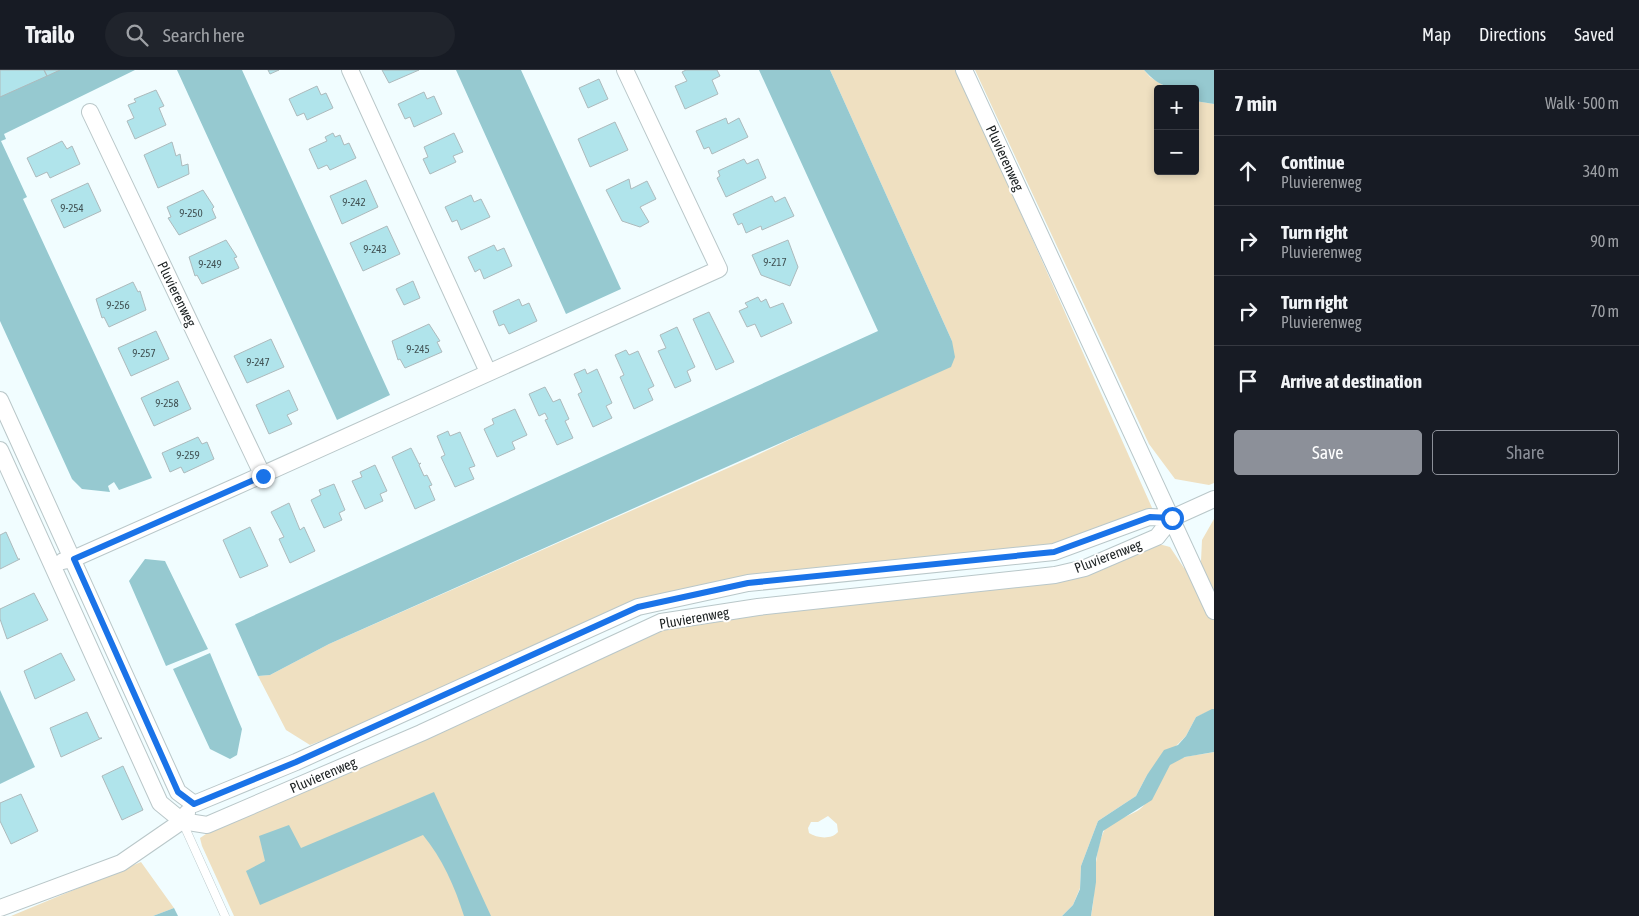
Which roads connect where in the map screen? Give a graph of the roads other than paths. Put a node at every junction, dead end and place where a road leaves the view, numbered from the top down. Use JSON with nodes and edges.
{"nodes":[{"id":1,"x":350,"y":70,"type":"edge"},
{"id":2,"x":625,"y":70,"type":"edge"},
{"id":3,"x":964,"y":70,"type":"edge"},
{"id":4,"x":90,"y":112,"type":"dead end"},
{"id":5,"x":488,"y":372,"type":"junction"},
{"id":6,"x":0,"y":400,"type":"edge"},
{"id":7,"x":0,"y":450,"type":"edge"},
{"id":8,"x":263,"y":476,"type":"junction"},
{"id":9,"x":1214,"y":499,"type":"edge"},
{"id":10,"x":1172,"y":518,"type":"junction"},
{"id":11,"x":74,"y":559,"type":"junction"},
{"id":12,"x":52,"y":564,"type":"junction"},
{"id":13,"x":1214,"y":611,"type":"edge"},
{"id":14,"x":194,"y":804,"type":"junction"},
{"id":15,"x":182,"y":821,"type":"junction"},
{"id":16,"x":0,"y":908,"type":"edge"},
{"id":17,"x":225,"y":916,"type":"edge"}],
"edges":[{"from":1,"to":5,"type":"street"},
{"from":2,"to":5,"type":"street"},
{"from":3,"to":10,"type":"street","name":"Pluvierenweg"},
{"from":4,"to":8,"type":"street","name":"Pluvierenweg"},
{"from":5,"to":8,"type":"street"},
{"from":6,"to":11,"type":"street"},
{"from":7,"to":12,"type":"street","name":"Pluvierenweg"},
{"from":8,"to":11,"type":"street"},
{"from":9,"to":10,"type":"street","name":"Pluvierenweg"},
{"from":10,"to":13,"type":"street"},
{"from":10,"to":14,"type":"street","name":"Pluvierenweg"},
{"from":10,"to":15,"type":"street","name":"Pluvierenweg"},
{"from":11,"to":12,"type":"street"},
{"from":11,"to":14,"type":"street"},
{"from":12,"to":15,"type":"street","name":"Pluvierenweg"},
{"from":14,"to":15,"type":"street"},
{"from":15,"to":16,"type":"street"},
{"from":15,"to":17,"type":"lane"}]}
